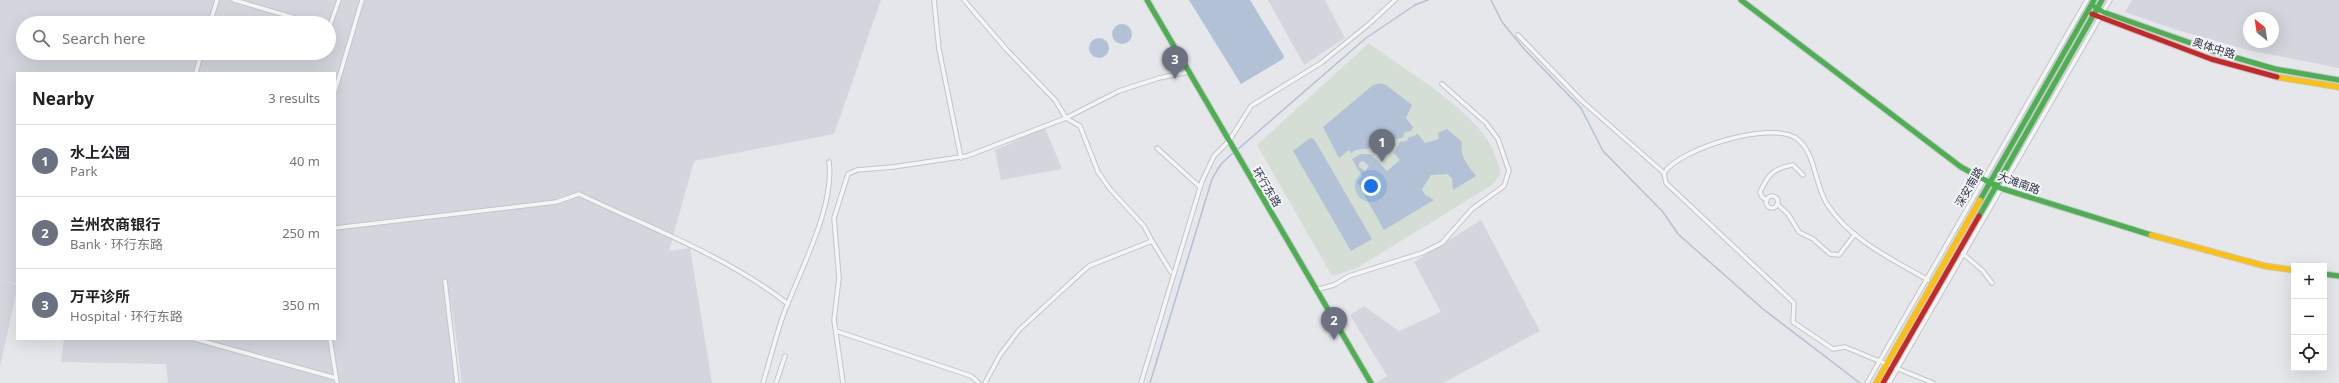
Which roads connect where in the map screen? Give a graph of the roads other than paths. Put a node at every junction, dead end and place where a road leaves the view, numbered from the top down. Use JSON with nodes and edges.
{"nodes":[{"id":1,"x":217,"y":0,"type":"edge"},
{"id":2,"x":234,"y":0,"type":"edge"},
{"id":3,"x":339,"y":0,"type":"edge"},
{"id":4,"x":362,"y":0,"type":"edge"},
{"id":5,"x":934,"y":0,"type":"edge"},
{"id":6,"x":964,"y":0,"type":"edge"},
{"id":7,"x":1147,"y":0,"type":"edge"},
{"id":8,"x":1395,"y":0,"type":"edge"},
{"id":9,"x":1741,"y":0,"type":"edge"},
{"id":10,"x":2087,"y":0,"type":"edge"},
{"id":11,"x":2094,"y":0,"type":"edge"},
{"id":12,"x":2102,"y":0,"type":"edge"},
{"id":13,"x":2110,"y":0,"type":"edge"},
{"id":14,"x":2091,"y":5,"type":"junction"},
{"id":15,"x":2097,"y":9,"type":"junction"},
{"id":16,"x":2088,"y":12,"type":"junction"},
{"id":17,"x":2103,"y":12,"type":"junction"},
{"id":18,"x":2094,"y":15,"type":"junction"},
{"id":19,"x":212,"y":16,"type":"edge"},
{"id":20,"x":288,"y":16,"type":"edge"},
{"id":21,"x":333,"y":16,"type":"edge"},
{"id":22,"x":2100,"y":18,"type":"junction"},
{"id":23,"x":1518,"y":35,"type":"dead end"},
{"id":24,"x":199,"y":60,"type":"edge"},
{"id":25,"x":196,"y":72,"type":"edge"},
{"id":26,"x":1188,"y":72,"type":"junction"},
{"id":27,"x":2290,"y":72,"type":"junction"},
{"id":28,"x":2289,"y":79,"type":"junction"},
{"id":29,"x":2339,"y":80,"type":"edge"},
{"id":30,"x":1442,"y":84,"type":"dead end"},
{"id":31,"x":2339,"y":87,"type":"edge"},
{"id":32,"x":336,"y":88,"type":"edge"},
{"id":33,"x":1066,"y":118,"type":"junction"},
{"id":34,"x":1229,"y":142,"type":"junction"},
{"id":35,"x":1157,"y":148,"type":"dead end"},
{"id":36,"x":962,"y":158,"type":"junction"},
{"id":37,"x":829,"y":162,"type":"dead end"},
{"id":38,"x":1664,"y":173,"type":"junction"},
{"id":39,"x":1803,"y":175,"type":"dead end"},
{"id":40,"x":1988,"y":181,"type":"junction"},
{"id":41,"x":1200,"y":187,"type":"junction"},
{"id":42,"x":1998,"y":187,"type":"junction"},
{"id":43,"x":1767,"y":200,"type":"junction"},
{"id":44,"x":1777,"y":204,"type":"junction"},
{"id":45,"x":336,"y":228,"type":"edge"},
{"id":46,"x":1855,"y":234,"type":"junction"},
{"id":47,"x":1152,"y":241,"type":"junction"},
{"id":48,"x":1961,"y":252,"type":"junction"},
{"id":49,"x":2291,"y":270,"type":"edge"},
{"id":50,"x":1171,"y":272,"type":"dead end"},
{"id":51,"x":2327,"y":274,"type":"edge"},
{"id":52,"x":2339,"y":276,"type":"edge"},
{"id":53,"x":1928,"y":280,"type":"junction"},
{"id":54,"x":446,"y":281,"type":"dead end"},
{"id":55,"x":1992,"y":283,"type":"dead end"},
{"id":56,"x":1316,"y":290,"type":"junction"},
{"id":57,"x":788,"y":304,"type":"junction"},
{"id":58,"x":836,"y":331,"type":"junction"},
{"id":59,"x":330,"y":340,"type":"edge"},
{"id":60,"x":209,"y":341,"type":"edge"},
{"id":61,"x":785,"y":356,"type":"dead end"},
{"id":62,"x":1880,"y":362,"type":"junction"},
{"id":63,"x":1892,"y":367,"type":"junction"},
{"id":64,"x":336,"y":378,"type":"junction"},
{"id":65,"x":336,"y":383,"type":"edge"},
{"id":66,"x":457,"y":383,"type":"edge"},
{"id":67,"x":763,"y":383,"type":"edge"},
{"id":68,"x":776,"y":383,"type":"edge"},
{"id":69,"x":844,"y":383,"type":"edge"},
{"id":70,"x":979,"y":383,"type":"edge"},
{"id":71,"x":984,"y":383,"type":"edge"},
{"id":72,"x":1141,"y":383,"type":"edge"},
{"id":73,"x":1371,"y":383,"type":"edge"},
{"id":74,"x":1867,"y":383,"type":"edge"},
{"id":75,"x":1876,"y":383,"type":"edge"},
{"id":76,"x":1883,"y":383,"type":"edge"},
{"id":77,"x":1889,"y":383,"type":"edge"},
{"id":78,"x":1933,"y":383,"type":"edge"}],
"edges":[{"from":1,"to":19,"type":"street"},
{"from":2,"to":20,"type":"street"},
{"from":3,"to":21,"type":"street"},
{"from":4,"to":32,"type":"street"},
{"from":5,"to":36,"type":"street"},
{"from":6,"to":33,"type":"street"},
{"from":7,"to":26,"type":"main road","name":"环行东路"},
{"from":8,"to":34,"type":"street"},
{"from":9,"to":40,"type":"main road","name":"大滩南路"},
{"from":10,"to":40,"type":"street","name":"深安南路"},
{"from":11,"to":14,"type":"main road","name":"深安南路"},
{"from":12,"to":15,"type":"main road","name":"深安南路"},
{"from":13,"to":17,"type":"street","name":"深安南路"},
{"from":14,"to":15,"type":"main road","name":"奥体中路"},
{"from":14,"to":16,"type":"main road","name":"深安南路"},
{"from":15,"to":17,"type":"main road","name":"奥体中路"},
{"from":15,"to":18,"type":"main road","name":"深安南路"},
{"from":16,"to":18,"type":"main road","name":"奥体中路"},
{"from":16,"to":40,"type":"main road","name":"深安南路"},
{"from":17,"to":22,"type":"street","name":"深安南路"},
{"from":17,"to":27,"type":"main road","name":"奥体中路"},
{"from":18,"to":22,"type":"main road","name":"奥体中路"},
{"from":18,"to":42,"type":"main road","name":"深安南路"},
{"from":22,"to":28,"type":"main road","name":"奥体中路"},
{"from":22,"to":42,"type":"street","name":"深安南路"},
{"from":23,"to":38,"type":"street"},
{"from":24,"to":25,"type":"street"},
{"from":26,"to":33,"type":"street"},
{"from":26,"to":34,"type":"main road","name":"环行东路"},
{"from":27,"to":28,"type":"main road"},
{"from":27,"to":29,"type":"main road","name":"奥体中路"},
{"from":28,"to":31,"type":"main road","name":"奥体中路"},
{"from":30,"to":56,"type":"street"},
{"from":33,"to":36,"type":"street"},
{"from":33,"to":47,"type":"street"},
{"from":34,"to":41,"type":"street"},
{"from":34,"to":56,"type":"main road","name":"环行东路"},
{"from":35,"to":41,"type":"street"},
{"from":36,"to":58,"type":"street"},
{"from":37,"to":57,"type":"street"},
{"from":38,"to":46,"type":"street"},
{"from":38,"to":62,"type":"street"},
{"from":39,"to":43,"type":"street"},
{"from":40,"to":42,"type":"main road","name":"大滩南路"},
{"from":40,"to":53,"type":"street","name":"深安南路"},
{"from":40,"to":63,"type":"main road","name":"深安南路"},
{"from":41,"to":72,"type":"street"},
{"from":42,"to":48,"type":"main road","name":"深安南路"},
{"from":42,"to":49,"type":"main road","name":"大滩南路"},
{"from":43,"to":44,"type":"street"},
{"from":43,"to":44,"type":"street"},
{"from":44,"to":46,"type":"street"},
{"from":45,"to":57,"type":"street"},
{"from":46,"to":53,"type":"street"},
{"from":47,"to":50,"type":"street"},
{"from":47,"to":71,"type":"street"},
{"from":48,"to":55,"type":"street"},
{"from":48,"to":63,"type":"main road","name":"深安南路"},
{"from":51,"to":52,"type":"main road"},
{"from":53,"to":62,"type":"street","name":"深安南路"},
{"from":54,"to":66,"type":"street"},
{"from":56,"to":73,"type":"main road","name":"环行东路"},
{"from":57,"to":67,"type":"street"},
{"from":58,"to":69,"type":"street"},
{"from":58,"to":70,"type":"street"},
{"from":59,"to":64,"type":"street"},
{"from":60,"to":64,"type":"street"},
{"from":61,"to":68,"type":"street"},
{"from":62,"to":63,"type":"street"},
{"from":62,"to":74,"type":"street","name":"深安南路"},
{"from":63,"to":75,"type":"main road","name":"深安南路"},
{"from":63,"to":76,"type":"main road","name":"深安南路"},
{"from":63,"to":77,"type":"street","name":"深安南路"},
{"from":63,"to":78,"type":"street"},
{"from":64,"to":65,"type":"street"}]}
